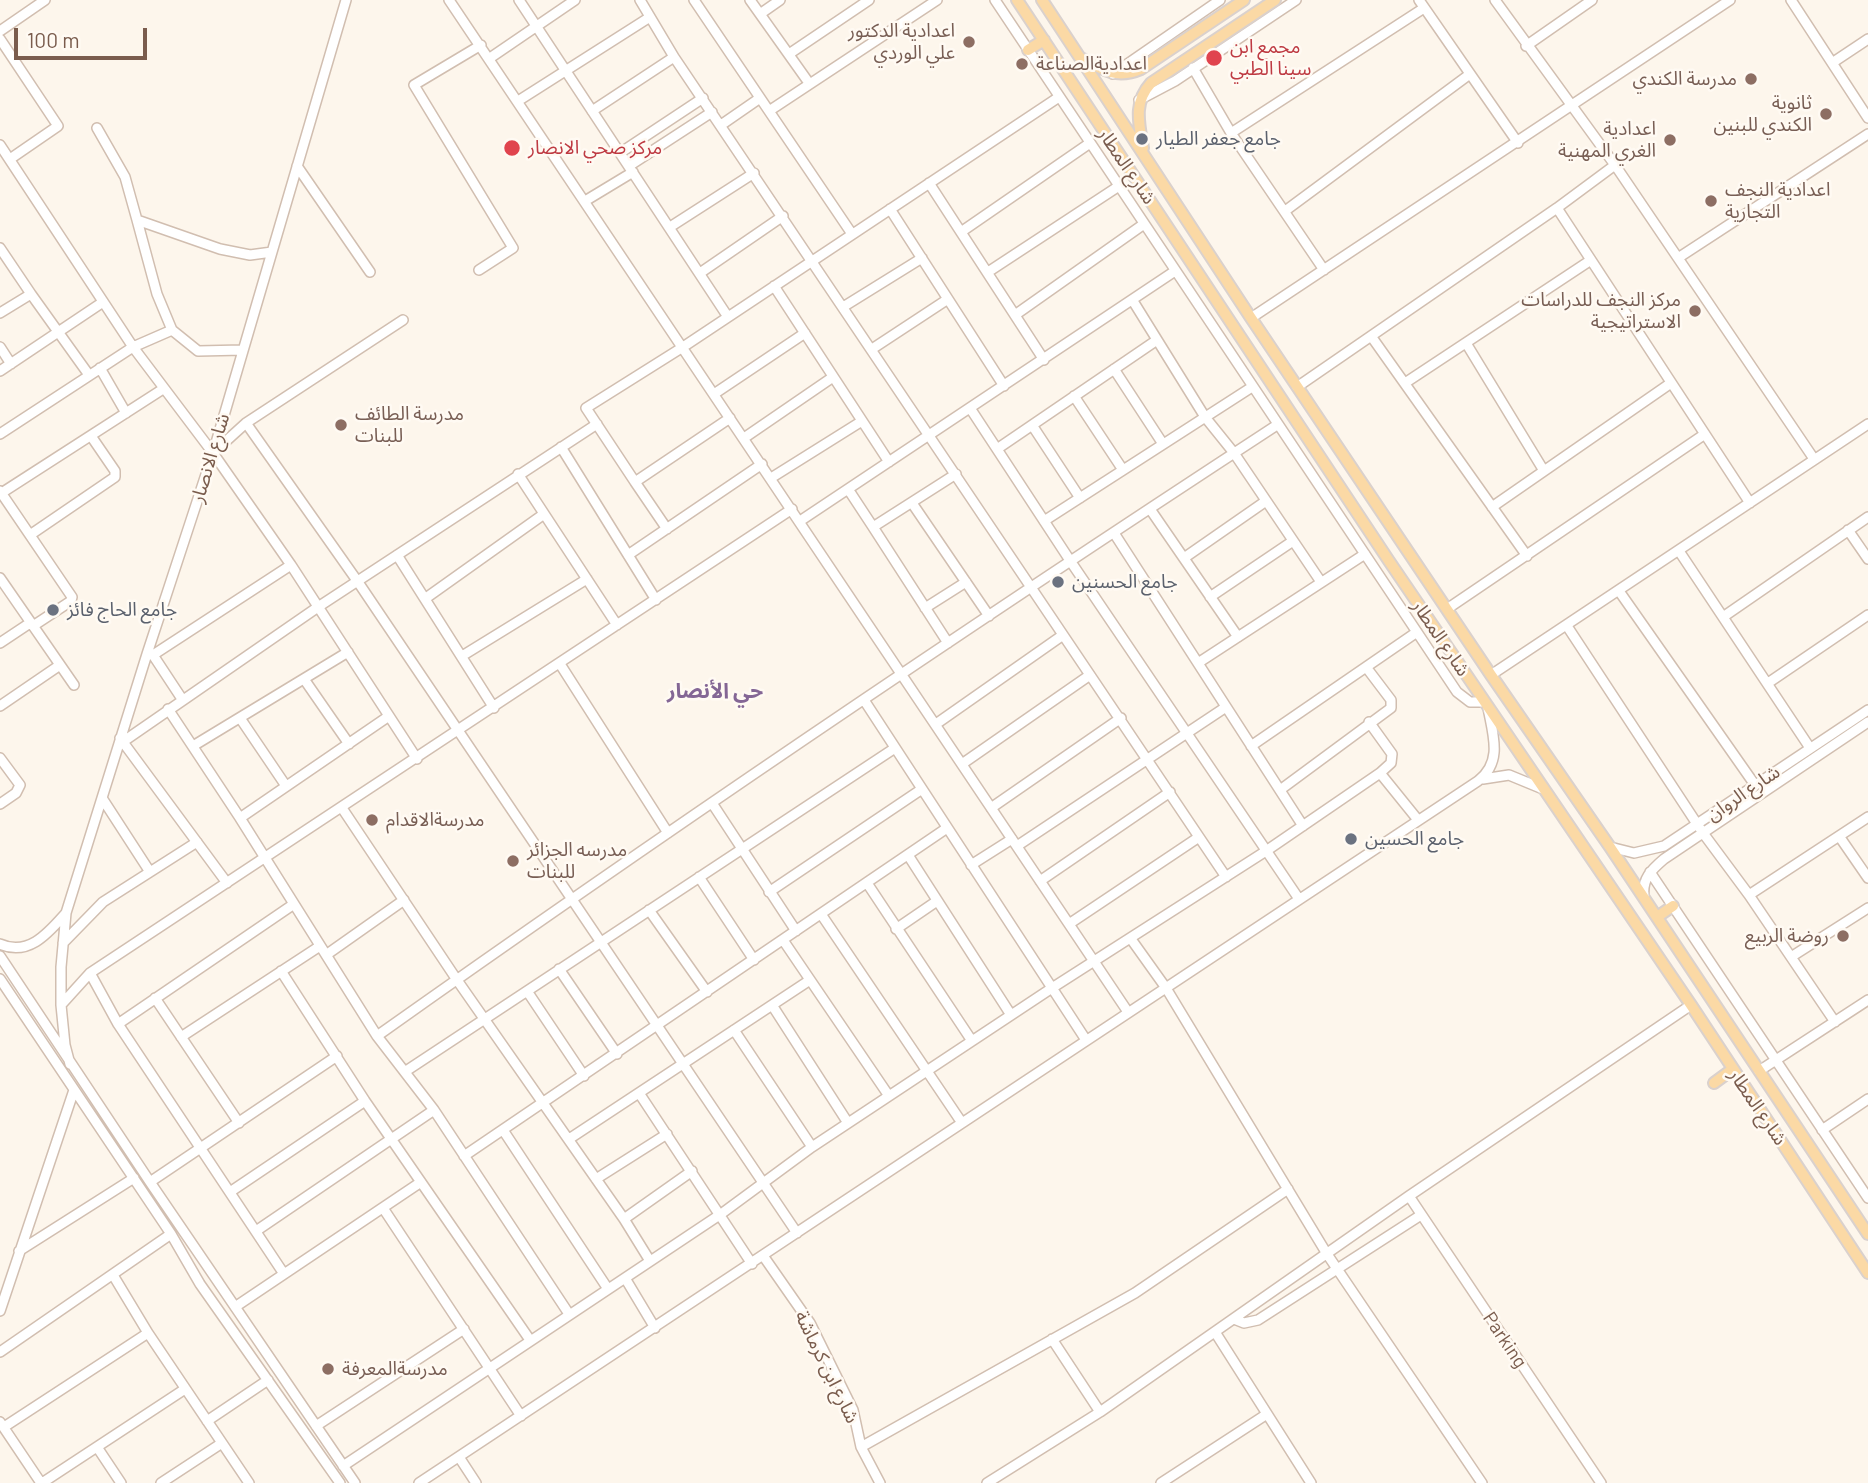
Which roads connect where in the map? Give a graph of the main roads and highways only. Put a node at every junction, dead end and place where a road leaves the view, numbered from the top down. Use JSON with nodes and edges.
{"nodes":[{"id":1,"x":1017,"y":0,"type":"edge"},
{"id":2,"x":1042,"y":0,"type":"edge"},
{"id":3,"x":1244,"y":0,"type":"edge"},
{"id":4,"x":1275,"y":0,"type":"edge"},
{"id":5,"x":1219,"y":1,"type":"edge"},
{"id":6,"x":1224,"y":13,"type":"junction"},
{"id":7,"x":1200,"y":29,"type":"junction"},
{"id":8,"x":1044,"y":40,"type":"junction"},
{"id":9,"x":1182,"y":42,"type":"junction"},
{"id":10,"x":1212,"y":42,"type":"junction"},
{"id":11,"x":1028,"y":50,"type":"road end"},
{"id":12,"x":1192,"y":56,"type":"junction"},
{"id":13,"x":1081,"y":58,"type":"junction"},
{"id":14,"x":1144,"y":154,"type":"junction"},
{"id":15,"x":1405,"y":548,"type":"junction"},
{"id":16,"x":1389,"y":561,"type":"junction"},
{"id":17,"x":1427,"y":578,"type":"junction"},
{"id":18,"x":1409,"y":591,"type":"junction"},
{"id":19,"x":1673,"y":906,"type":"road end"},
{"id":20,"x":1657,"y":917,"type":"junction"},
{"id":21,"x":1733,"y":1069,"type":"junction"},
{"id":22,"x":1714,"y":1083,"type":"dead end"},
{"id":23,"x":1868,"y":1234,"type":"edge"},
{"id":24,"x":1868,"y":1273,"type":"edge"}],
"edges":[{"from":1,"to":8,"type":"main road","name":"شارع المطار"},
{"from":2,"to":13,"type":"main road","name":"شارع المطار"},
{"from":3,"to":6,"type":"main road"},
{"from":4,"to":10,"type":"main road"},
{"from":5,"to":6,"type":"main road"},
{"from":6,"to":7,"type":"main road"},
{"from":7,"to":9,"type":"main road"},
{"from":7,"to":10,"type":"main road"},
{"from":8,"to":11,"type":"main road"},
{"from":8,"to":16,"type":"main road","name":"شارع المطار"},
{"from":9,"to":12,"type":"main road"},
{"from":9,"to":13,"type":"main road"},
{"from":10,"to":12,"type":"main road"},
{"from":12,"to":14,"type":"main road"},
{"from":13,"to":14,"type":"main road","name":"شارع المطار"},
{"from":14,"to":15,"type":"main road","name":"شارع المطار"},
{"from":15,"to":16,"type":"main road"},
{"from":15,"to":17,"type":"main road","name":"شارع المطار"},
{"from":16,"to":18,"type":"main road","name":"شارع المطار"},
{"from":17,"to":18,"type":"main road"},
{"from":17,"to":20,"type":"main road","name":"شارع المطار"},
{"from":18,"to":21,"type":"main road","name":"شارع المطار"},
{"from":19,"to":20,"type":"main road"},
{"from":20,"to":23,"type":"main road","name":"شارع المطار"},
{"from":21,"to":22,"type":"main road"},
{"from":21,"to":24,"type":"main road","name":"شارع المطار"}]}
